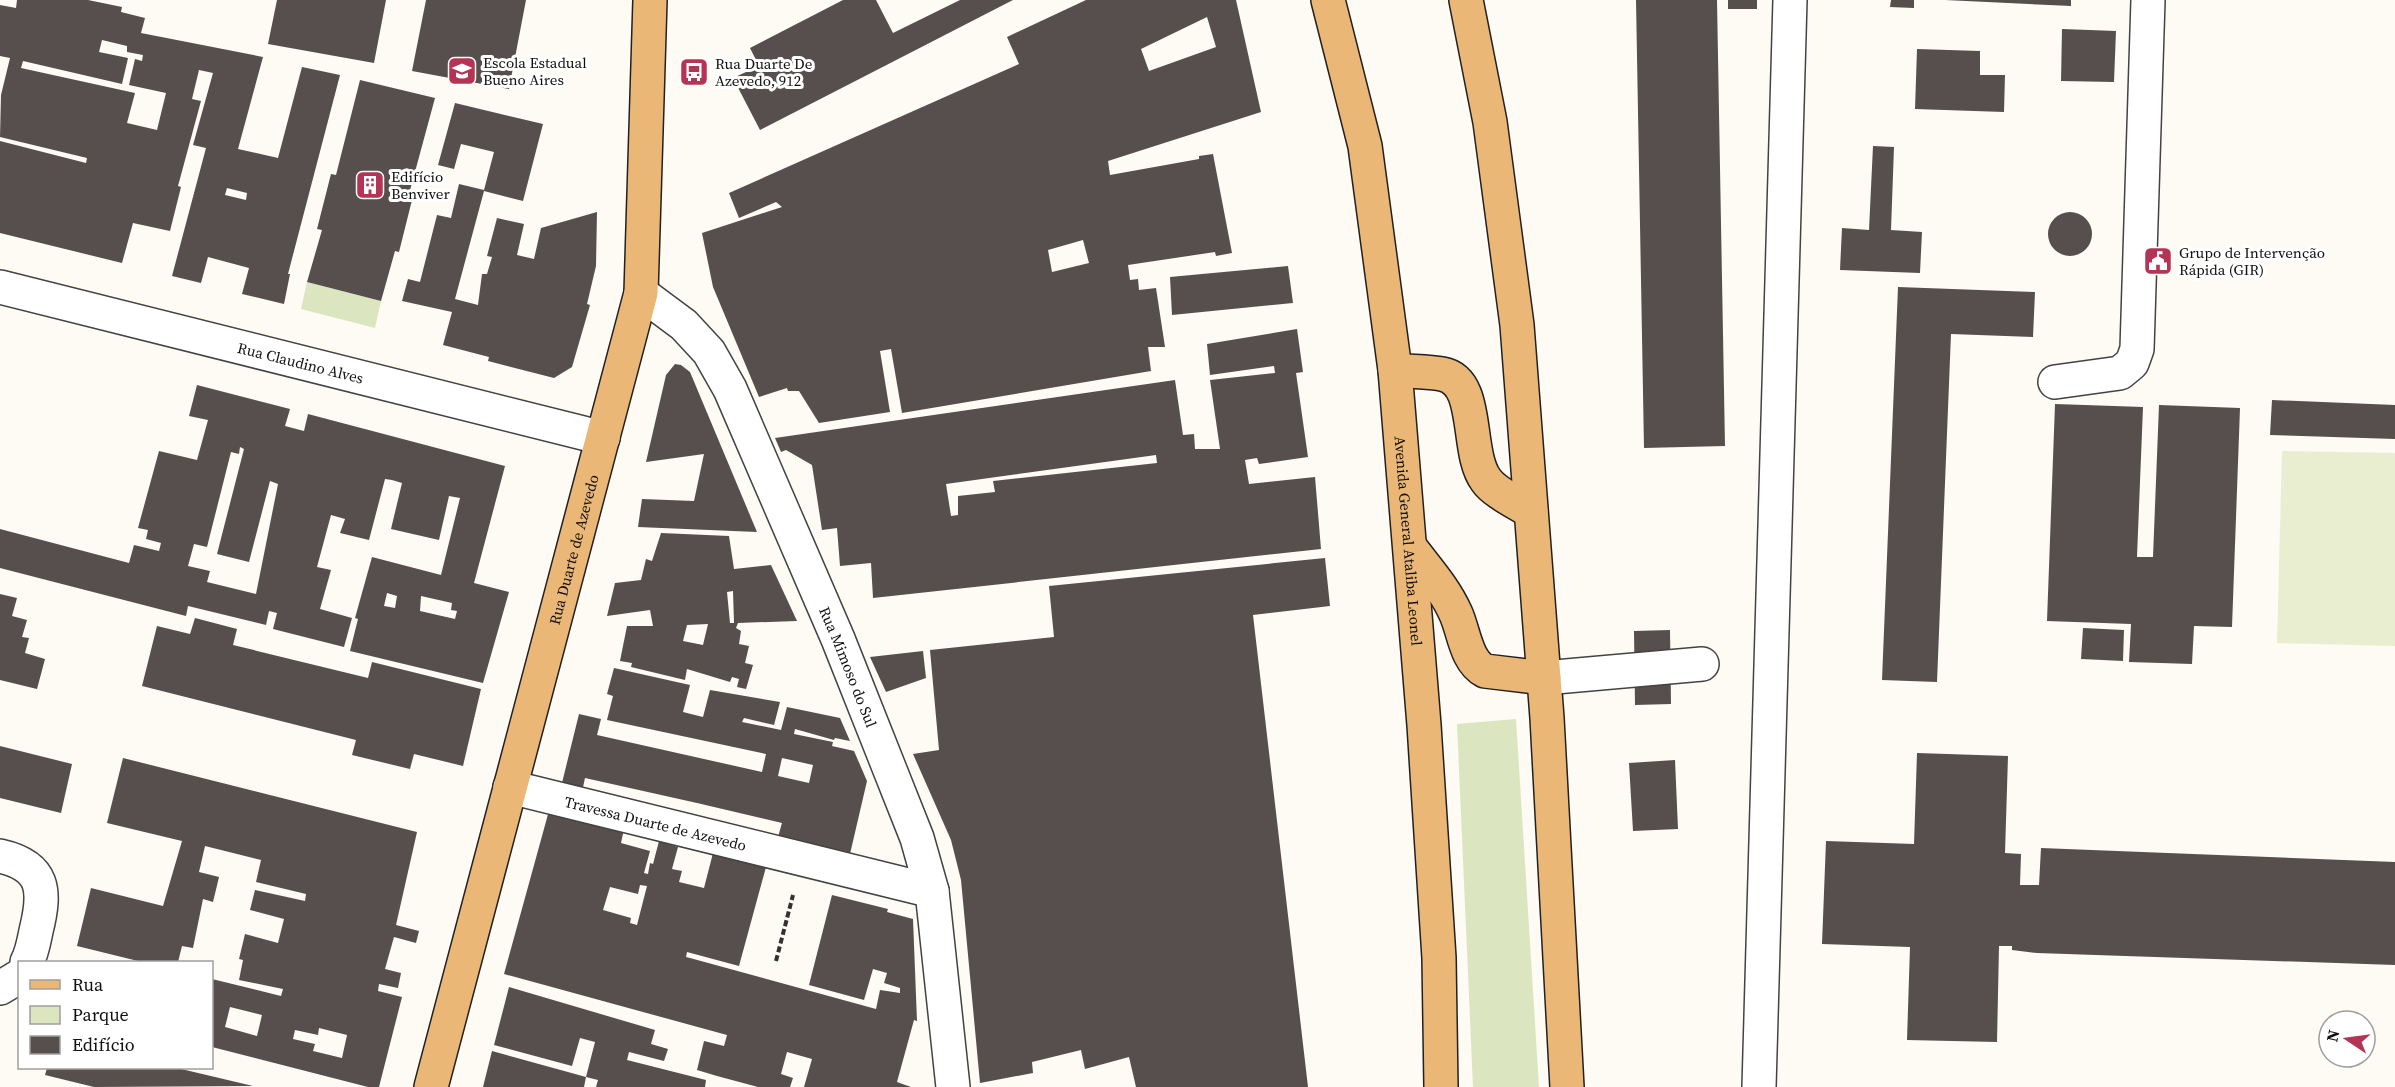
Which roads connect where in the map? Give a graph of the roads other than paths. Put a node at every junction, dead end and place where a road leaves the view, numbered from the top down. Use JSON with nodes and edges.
{"nodes":[{"id":1,"x":650,"y":0,"type":"edge"},
{"id":2,"x":1328,"y":0,"type":"edge"},
{"id":3,"x":1466,"y":0,"type":"edge"},
{"id":4,"x":1790,"y":0,"type":"edge"},
{"id":5,"x":2148,"y":0,"type":"edge"},
{"id":6,"x":0,"y":287,"type":"edge"},
{"id":7,"x":640,"y":293,"type":"junction"},
{"id":8,"x":1395,"y":370,"type":"junction"},
{"id":9,"x":2055,"y":382,"type":"dead end"},
{"id":10,"x":603,"y":438,"type":"junction"},
{"id":11,"x":1532,"y":512,"type":"junction"},
{"id":12,"x":1410,"y":547,"type":"junction"},
{"id":13,"x":1702,"y":664,"type":"dead end"},
{"id":14,"x":1544,"y":678,"type":"junction"},
{"id":15,"x":510,"y":787,"type":"junction"},
{"id":16,"x":0,"y":856,"type":"edge"},
{"id":17,"x":932,"y":891,"type":"junction"},
{"id":18,"x":28,"y":961,"type":"edge"},
{"id":19,"x":18,"y":977,"type":"edge"},
{"id":20,"x":0,"y":988,"type":"edge"},
{"id":21,"x":431,"y":1087,"type":"edge"},
{"id":22,"x":952,"y":1087,"type":"edge"},
{"id":23,"x":1442,"y":1087,"type":"edge"},
{"id":24,"x":1567,"y":1087,"type":"edge"},
{"id":25,"x":1759,"y":1087,"type":"edge"}],
"edges":[{"from":1,"to":7,"type":"main road","name":"Rua Duarte de Azevedo"},
{"from":2,"to":8,"type":"main road","name":"Avenida General Ataliba Leonel"},
{"from":3,"to":11,"type":"main road"},
{"from":4,"to":25,"type":"street"},
{"from":5,"to":9,"type":"street"},
{"from":6,"to":10,"type":"street","name":"Rua Claudino Alves"},
{"from":7,"to":10,"type":"main road","name":"Rua Duarte de Azevedo"},
{"from":7,"to":17,"type":"street","name":"Rua Mimoso do Sul"},
{"from":8,"to":11,"type":"main road"},
{"from":8,"to":12,"type":"main road","name":"Avenida General Ataliba Leonel"},
{"from":10,"to":15,"type":"main road","name":"Rua Duarte de Azevedo"},
{"from":11,"to":14,"type":"main road"},
{"from":12,"to":14,"type":"main road"},
{"from":12,"to":23,"type":"main road","name":"Avenida General Ataliba Leonel"},
{"from":13,"to":14,"type":"street"},
{"from":14,"to":24,"type":"main road"},
{"from":15,"to":17,"type":"street","name":"Travessa Duarte de Azevedo"},
{"from":15,"to":21,"type":"main road","name":"Rua Duarte de Azevedo"},
{"from":16,"to":18,"type":"street"},
{"from":17,"to":22,"type":"street","name":"Rua Mimoso do Sul"},
{"from":19,"to":20,"type":"street"}]}
